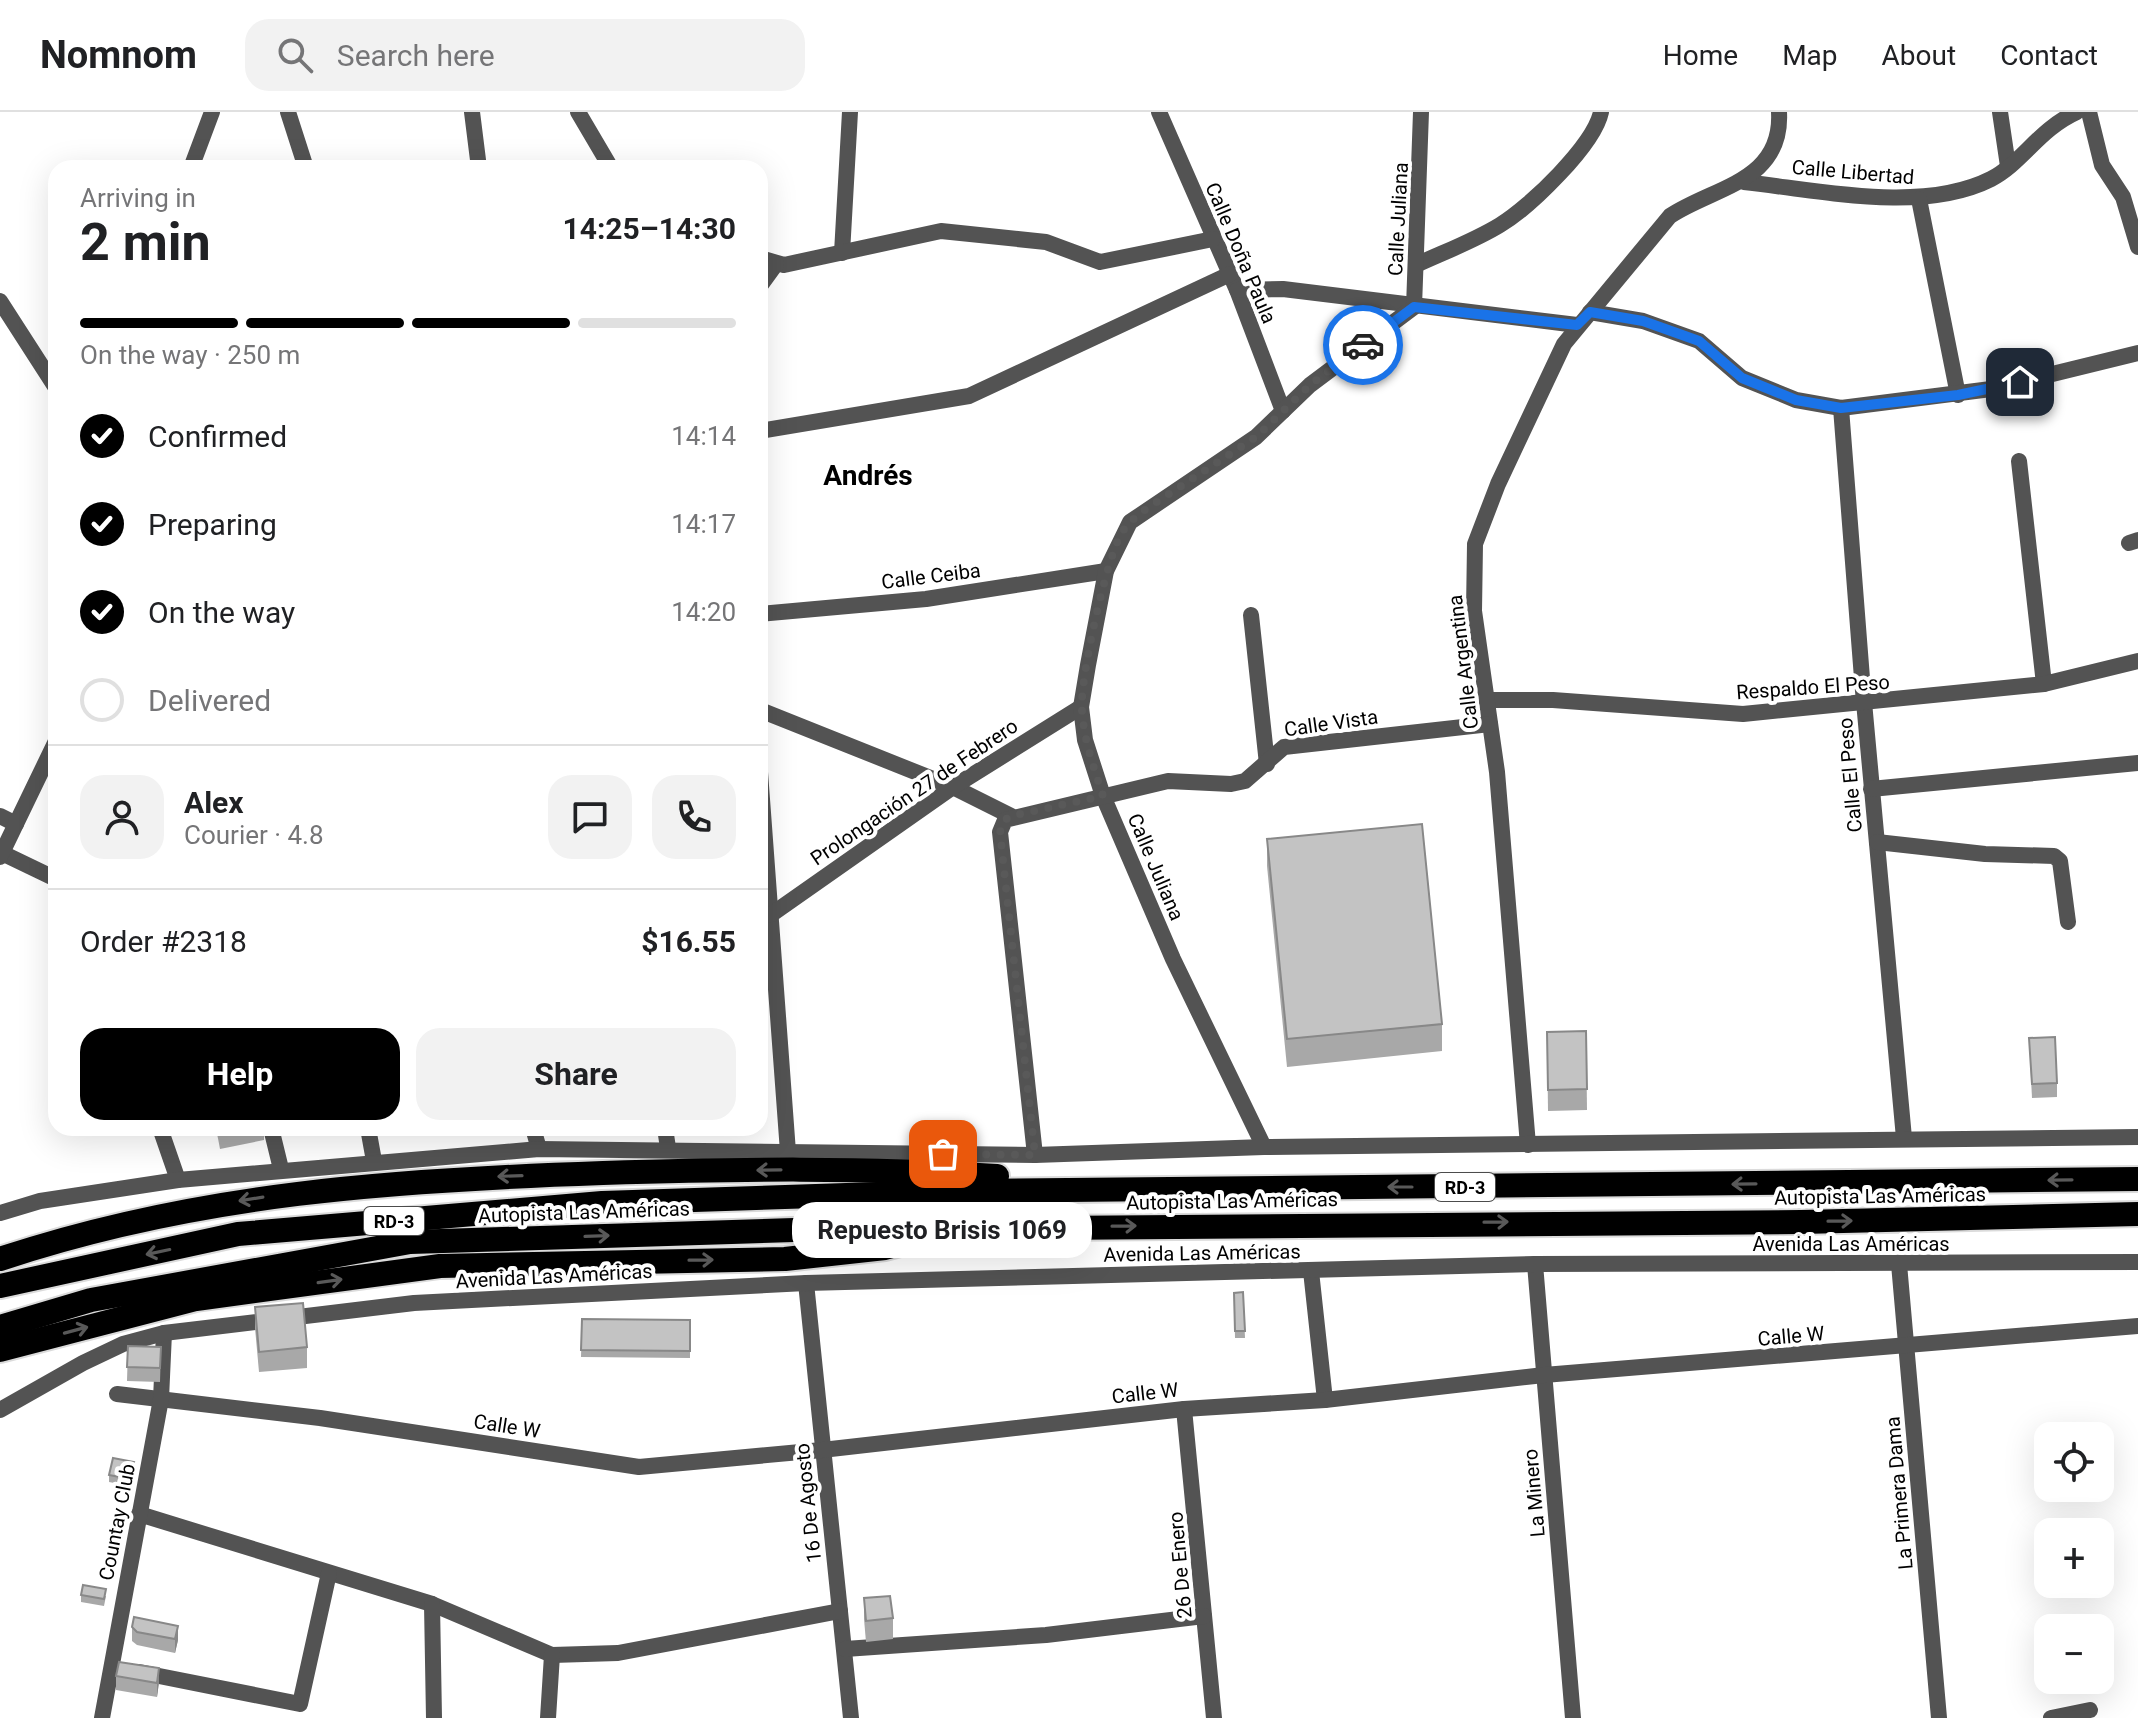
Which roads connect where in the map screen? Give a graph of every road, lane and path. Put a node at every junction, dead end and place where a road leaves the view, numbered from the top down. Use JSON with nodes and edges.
{"nodes":[{"id":1,"x":212,"y":112,"type":"edge"},
{"id":2,"x":288,"y":112,"type":"edge"},
{"id":3,"x":472,"y":112,"type":"edge"},
{"id":4,"x":578,"y":112,"type":"edge"},
{"id":5,"x":850,"y":112,"type":"edge"},
{"id":6,"x":1159,"y":112,"type":"edge"},
{"id":7,"x":1421,"y":112,"type":"edge"},
{"id":8,"x":1601,"y":112,"type":"edge"},
{"id":9,"x":2000,"y":112,"type":"edge"},
{"id":10,"x":2077,"y":112,"type":"edge"},
{"id":11,"x":2089,"y":112,"type":"edge"},
{"id":12,"x":1782,"y":116,"type":"edge"},
{"id":13,"x":194,"y":160,"type":"edge"},
{"id":14,"x":303,"y":160,"type":"edge"},
{"id":15,"x":478,"y":160,"type":"edge"},
{"id":16,"x":606,"y":160,"type":"edge"},
{"id":17,"x":2008,"y":166,"type":"junction"},
{"id":18,"x":1744,"y":182,"type":"junction"},
{"id":19,"x":1919,"y":199,"type":"junction"},
{"id":20,"x":1213,"y":239,"type":"junction"},
{"id":21,"x":2138,"y":247,"type":"edge"},
{"id":22,"x":842,"y":253,"type":"junction"},
{"id":23,"x":768,"y":261,"type":"edge"},
{"id":24,"x":1416,"y":265,"type":"junction"},
{"id":25,"x":1230,"y":274,"type":"junction"},
{"id":26,"x":1237,"y":290,"type":"junction"},
{"id":27,"x":0,"y":301,"type":"edge"},
{"id":28,"x":1414,"y":307,"type":"junction"},
{"id":29,"x":1590,"y":312,"type":"junction"},
{"id":30,"x":1577,"y":325,"type":"junction"},
{"id":31,"x":2138,"y":353,"type":"edge"},
{"id":32,"x":48,"y":376,"type":"edge"},
{"id":33,"x":1958,"y":395,"type":"junction"},
{"id":34,"x":1841,"y":408,"type":"junction"},
{"id":35,"x":1283,"y":411,"type":"junction"},
{"id":36,"x":768,"y":430,"type":"edge"},
{"id":37,"x":2019,"y":461,"type":"dead end"},
{"id":38,"x":1106,"y":571,"type":"junction"},
{"id":39,"x":768,"y":613,"type":"edge"},
{"id":40,"x":1251,"y":615,"type":"dead end"},
{"id":41,"x":2138,"y":661,"type":"edge"},
{"id":42,"x":2044,"y":684,"type":"junction"},
{"id":43,"x":1487,"y":700,"type":"junction"},
{"id":44,"x":1864,"y":704,"type":"junction"},
{"id":45,"x":1081,"y":707,"type":"junction"},
{"id":46,"x":768,"y":713,"type":"edge"},
{"id":47,"x":1490,"y":724,"type":"junction"},
{"id":48,"x":48,"y":758,"type":"edge"},
{"id":49,"x":2138,"y":763,"type":"edge"},
{"id":50,"x":1267,"y":764,"type":"junction"},
{"id":51,"x":953,"y":787,"type":"junction"},
{"id":52,"x":1871,"y":789,"type":"junction"},
{"id":53,"x":1103,"y":796,"type":"junction"},
{"id":54,"x":0,"y":816,"type":"edge"},
{"id":55,"x":1011,"y":816,"type":"junction"},
{"id":56,"x":16,"y":824,"type":"junction"},
{"id":57,"x":1877,"y":842,"type":"junction"},
{"id":58,"x":1,"y":855,"type":"edge"},
{"id":59,"x":48,"y":876,"type":"edge"},
{"id":60,"x":768,"y":913,"type":"edge"},
{"id":61,"x":2068,"y":922,"type":"dead end"},
{"id":62,"x":768,"y":936,"type":"edge"},
{"id":63,"x":163,"y":1136,"type":"edge"},
{"id":64,"x":273,"y":1136,"type":"edge"},
{"id":65,"x":369,"y":1136,"type":"edge"},
{"id":66,"x":535,"y":1136,"type":"edge"},
{"id":67,"x":666,"y":1136,"type":"edge"},
{"id":68,"x":2138,"y":1137,"type":"edge"},
{"id":69,"x":1904,"y":1138,"type":"junction"},
{"id":70,"x":1528,"y":1145,"type":"junction"},
{"id":71,"x":1264,"y":1147,"type":"junction"},
{"id":72,"x":668,"y":1148,"type":"junction"},
{"id":73,"x":539,"y":1149,"type":"junction"},
{"id":74,"x":788,"y":1152,"type":"junction"},
{"id":75,"x":1035,"y":1155,"type":"junction"},
{"id":76,"x":374,"y":1161,"type":"junction"},
{"id":77,"x":281,"y":1169,"type":"junction"},
{"id":78,"x":2138,"y":1179,"type":"edge"},
{"id":79,"x":178,"y":1180,"type":"junction"},
{"id":80,"x":1127,"y":1189,"type":"junction"},
{"id":81,"x":0,"y":1213,"type":"edge"},
{"id":82,"x":2138,"y":1214,"type":"edge"},
{"id":83,"x":956,"y":1228,"type":"junction"},
{"id":84,"x":0,"y":1259,"type":"edge"},
{"id":85,"x":2138,"y":1262,"type":"edge"},
{"id":86,"x":1535,"y":1264,"type":"junction"},
{"id":87,"x":1899,"y":1264,"type":"junction"},
{"id":88,"x":1311,"y":1271,"type":"junction"},
{"id":89,"x":806,"y":1283,"type":"junction"},
{"id":90,"x":0,"y":1286,"type":"edge"},
{"id":91,"x":2138,"y":1326,"type":"edge"},
{"id":92,"x":0,"y":1327,"type":"edge"},
{"id":93,"x":164,"y":1333,"type":"junction"},
{"id":94,"x":1906,"y":1347,"type":"junction"},
{"id":95,"x":0,"y":1350,"type":"edge"},
{"id":96,"x":1544,"y":1375,"type":"junction"},
{"id":97,"x":117,"y":1394,"type":"dead end"},
{"id":98,"x":161,"y":1399,"type":"junction"},
{"id":99,"x":1325,"y":1400,"type":"junction"},
{"id":100,"x":1184,"y":1409,"type":"junction"},
{"id":101,"x":0,"y":1410,"type":"edge"},
{"id":102,"x":822,"y":1450,"type":"junction"},
{"id":103,"x":139,"y":1514,"type":"junction"},
{"id":104,"x":329,"y":1573,"type":"junction"},
{"id":105,"x":432,"y":1604,"type":"junction"},
{"id":106,"x":840,"y":1611,"type":"junction"},
{"id":107,"x":1204,"y":1616,"type":"junction"},
{"id":108,"x":845,"y":1649,"type":"junction"},
{"id":109,"x":552,"y":1655,"type":"junction"},
{"id":110,"x":110,"y":1666,"type":"junction"},
{"id":111,"x":2090,"y":1710,"type":"dead end"},
{"id":112,"x":301,"y":1711,"type":"edge"},
{"id":113,"x":102,"y":1718,"type":"edge"},
{"id":114,"x":434,"y":1718,"type":"edge"},
{"id":115,"x":548,"y":1718,"type":"edge"},
{"id":116,"x":851,"y":1718,"type":"edge"},
{"id":117,"x":1214,"y":1718,"type":"edge"},
{"id":118,"x":1573,"y":1718,"type":"edge"},
{"id":119,"x":1939,"y":1718,"type":"edge"},
{"id":120,"x":2051,"y":1718,"type":"edge"}],
"edges":[{"from":1,"to":13,"type":"street"},
{"from":2,"to":14,"type":"street"},
{"from":3,"to":15,"type":"street"},
{"from":4,"to":16,"type":"street"},
{"from":5,"to":22,"type":"street"},
{"from":6,"to":20,"type":"street","name":"Calle Doña Paula"},
{"from":7,"to":24,"type":"street","name":"Calle Juliana"},
{"from":8,"to":24,"type":"street"},
{"from":9,"to":17,"type":"street"},
{"from":10,"to":17,"type":"street","name":"Calle Libertad"},
{"from":11,"to":21,"type":"street"},
{"from":12,"to":18,"type":"street"},
{"from":17,"to":19,"type":"street","name":"Calle Libertad"},
{"from":18,"to":19,"type":"street","name":"Calle Libertad"},
{"from":18,"to":29,"type":"street","name":"Calle Argentina"},
{"from":19,"to":33,"type":"street"},
{"from":20,"to":22,"type":"street"},
{"from":20,"to":25,"type":"street","name":"Calle Doña Paula"},
{"from":22,"to":23,"type":"street"},
{"from":24,"to":28,"type":"street","name":"Calle Juliana"},
{"from":25,"to":26,"type":"street","name":"Calle Doña Paula"},
{"from":25,"to":36,"type":"street"},
{"from":26,"to":28,"type":"street"},
{"from":26,"to":35,"type":"street","name":"Calle Doña Paula"},
{"from":27,"to":32,"type":"street"},
{"from":28,"to":30,"type":"street"},
{"from":28,"to":35,"type":"street","name":"Calle Juliana"},
{"from":29,"to":30,"type":"street","name":"Calle Argentina"},
{"from":29,"to":34,"type":"street"},
{"from":30,"to":43,"type":"street","name":"Calle Argentina"},
{"from":31,"to":33,"type":"street"},
{"from":33,"to":34,"type":"street"},
{"from":34,"to":44,"type":"street","name":"Calle El Peso"},
{"from":35,"to":38,"type":"street","name":"Calle Juliana"},
{"from":37,"to":42,"type":"street"},
{"from":38,"to":39,"type":"street","name":"Calle Ceiba"},
{"from":38,"to":45,"type":"street","name":"Calle Juliana"},
{"from":40,"to":50,"type":"street"},
{"from":41,"to":42,"type":"street","name":"Respaldo El Peso"},
{"from":42,"to":44,"type":"street","name":"Respaldo El Peso"},
{"from":43,"to":44,"type":"street","name":"Respaldo El Peso"},
{"from":43,"to":47,"type":"street","name":"Calle Argentina"},
{"from":44,"to":52,"type":"street","name":"Calle El Peso"},
{"from":45,"to":51,"type":"street","name":"Prolongación 27 de Febrero"},
{"from":45,"to":53,"type":"street","name":"Calle Juliana"},
{"from":46,"to":51,"type":"street"},
{"from":47,"to":50,"type":"street","name":"Calle Vista"},
{"from":47,"to":70,"type":"street","name":"Calle Argentina"},
{"from":48,"to":56,"type":"street"},
{"from":49,"to":52,"type":"street"},
{"from":50,"to":53,"type":"street","name":"Calle Vista"},
{"from":51,"to":55,"type":"street"},
{"from":51,"to":60,"type":"street","name":"Prolongación 27 de Febrero"},
{"from":52,"to":57,"type":"street","name":"Calle El Peso"},
{"from":53,"to":55,"type":"street","name":"Calle Vista"},
{"from":53,"to":71,"type":"street","name":"Calle Juliana"},
{"from":54,"to":56,"type":"street"},
{"from":55,"to":75,"type":"street"},
{"from":56,"to":58,"type":"street"},
{"from":57,"to":61,"type":"street"},
{"from":57,"to":69,"type":"street","name":"Calle El Peso"},
{"from":58,"to":59,"type":"street"},
{"from":62,"to":74,"type":"street"},
{"from":63,"to":79,"type":"street"},
{"from":64,"to":77,"type":"street"},
{"from":65,"to":76,"type":"street"},
{"from":66,"to":73,"type":"street"},
{"from":67,"to":72,"type":"street"},
{"from":68,"to":69,"type":"street"},
{"from":69,"to":70,"type":"street"},
{"from":70,"to":71,"type":"street"},
{"from":71,"to":75,"type":"street"},
{"from":72,"to":73,"type":"street"},
{"from":72,"to":74,"type":"street"},
{"from":73,"to":76,"type":"street"},
{"from":74,"to":75,"type":"street"},
{"from":76,"to":77,"type":"street"},
{"from":77,"to":79,"type":"street"},
{"from":78,"to":80,"type":"highway","name":"Autopista Las Américas","number":"RD-3","one_way":true},
{"from":79,"to":81,"type":"street"},
{"from":80,"to":84,"type":"highway","one_way":true},
{"from":80,"to":90,"type":"highway","name":"Autopista Las Américas","number":"RD-3","one_way":true},
{"from":83,"to":82,"type":"highway","name":"Autopista Las Américas","number":"RD-3","one_way":true},
{"from":92,"to":83,"type":"highway","name":"Autopista Las Américas","number":"RD-3","one_way":true},
{"from":95,"to":83,"type":"highway","one_way":true},
{"from":85,"to":87,"type":"street","name":"Avenida Las Américas"},
{"from":86,"to":87,"type":"street","name":"Avenida Las Américas"},
{"from":86,"to":88,"type":"street","name":"Avenida Las Américas"},
{"from":86,"to":96,"type":"street","name":"La Minero"},
{"from":87,"to":94,"type":"street","name":"La Primera Dama"},
{"from":88,"to":89,"type":"street","name":"Avenida Las Américas"},
{"from":88,"to":99,"type":"street"},
{"from":89,"to":93,"type":"street","name":"Avenida Las Américas"},
{"from":89,"to":102,"type":"street","name":"16 De Agosto"},
{"from":91,"to":94,"type":"street","name":"Calle W"},
{"from":93,"to":98,"type":"street","name":"Countay Club"},
{"from":93,"to":101,"type":"street","name":"Avenida Las Américas"},
{"from":94,"to":96,"type":"street","name":"Calle W"},
{"from":94,"to":119,"type":"street","name":"La Primera Dama"},
{"from":96,"to":99,"type":"street","name":"Calle W"},
{"from":96,"to":118,"type":"street","name":"La Minero"},
{"from":97,"to":98,"type":"street","name":"Calle W"},
{"from":98,"to":102,"type":"street","name":"Calle W"},
{"from":98,"to":103,"type":"street","name":"Countay Club"},
{"from":99,"to":100,"type":"street","name":"Calle W"},
{"from":100,"to":102,"type":"street","name":"Calle W"},
{"from":100,"to":107,"type":"street","name":"26 De Enero"},
{"from":102,"to":106,"type":"street","name":"16 De Agosto"},
{"from":103,"to":104,"type":"street"},
{"from":103,"to":110,"type":"street","name":"Countay Club"},
{"from":104,"to":105,"type":"street"},
{"from":104,"to":112,"type":"street"},
{"from":105,"to":109,"type":"street"},
{"from":105,"to":114,"type":"street"},
{"from":106,"to":108,"type":"street","name":"16 De Agosto"},
{"from":106,"to":109,"type":"street"},
{"from":107,"to":108,"type":"street"},
{"from":107,"to":117,"type":"street","name":"26 De Enero"},
{"from":108,"to":116,"type":"street","name":"16 De Agosto"},
{"from":109,"to":115,"type":"street"},
{"from":110,"to":112,"type":"street"},
{"from":110,"to":113,"type":"street","name":"Countay Club"},
{"from":111,"to":120,"type":"street"}]}
